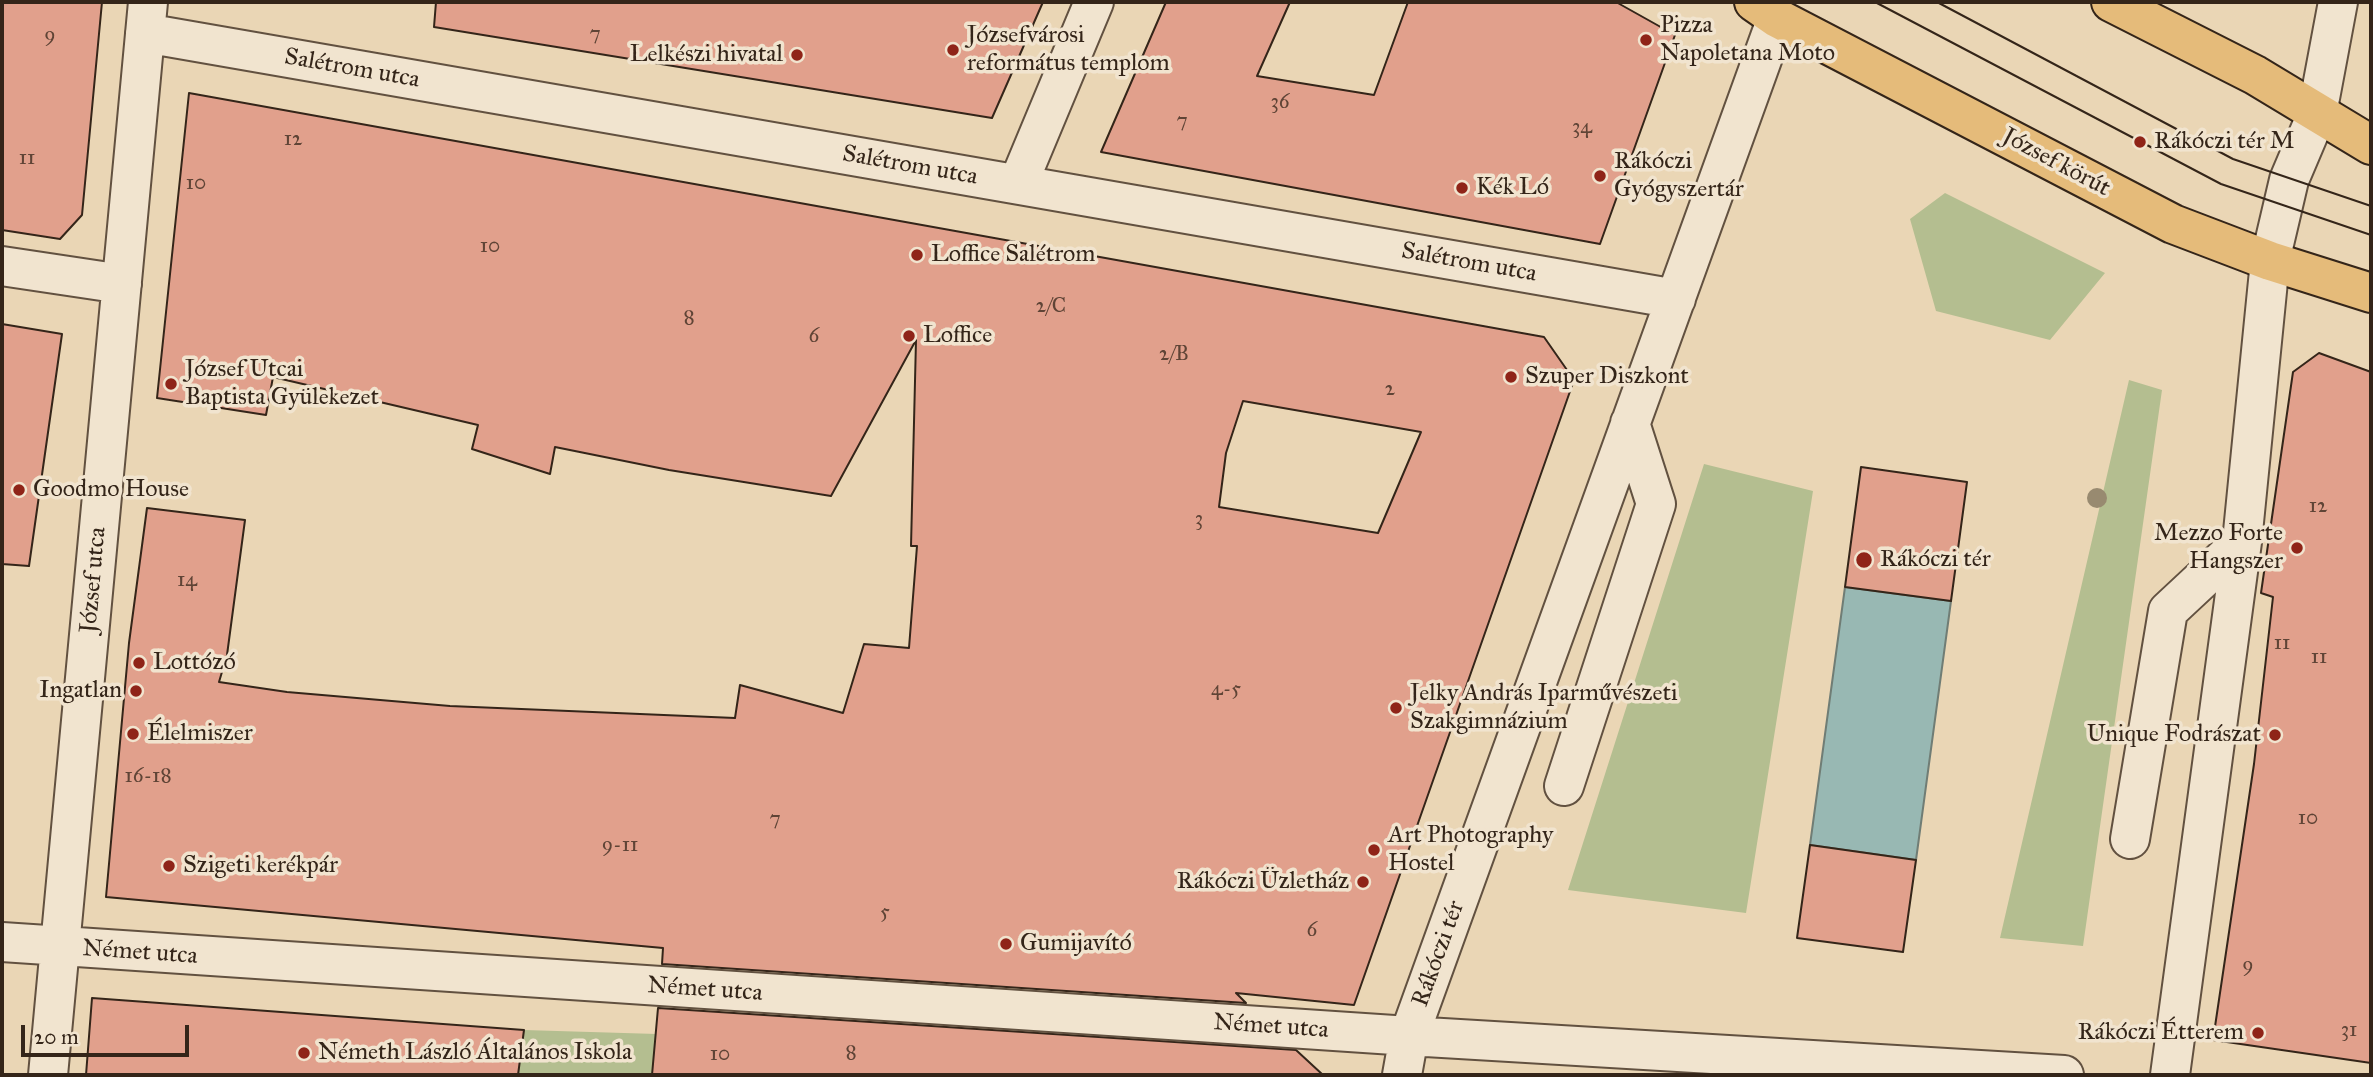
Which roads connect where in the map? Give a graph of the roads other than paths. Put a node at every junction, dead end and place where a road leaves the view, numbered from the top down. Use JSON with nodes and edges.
{"nodes":[{"id":1,"x":1094,"y":2,"type":"edge"},
{"id":2,"x":2111,"y":2,"type":"edge"},
{"id":3,"x":2338,"y":2,"type":"edge"},
{"id":4,"x":1765,"y":10,"type":"edge"},
{"id":5,"x":147,"y":17,"type":"edge"},
{"id":6,"x":2317,"y":114,"type":"junction"},
{"id":7,"x":2371,"y":145,"type":"edge"},
{"id":8,"x":1018,"y":184,"type":"junction"},
{"id":9,"x":2270,"y":261,"type":"junction"},
{"id":10,"x":2,"y":266,"type":"edge"},
{"id":11,"x":122,"y":284,"type":"junction"},
{"id":12,"x":2371,"y":293,"type":"edge"},
{"id":13,"x":1676,"y":299,"type":"junction"},
{"id":14,"x":1630,"y":424,"type":"junction"},
{"id":15,"x":2242,"y":542,"type":"junction"},
{"id":16,"x":1564,"y":786,"type":"dead end"},
{"id":17,"x":2130,"y":839,"type":"dead end"},
{"id":18,"x":2,"y":942,"type":"edge"},
{"id":19,"x":60,"y":948,"type":"junction"},
{"id":20,"x":1409,"y":1037,"type":"junction"},
{"id":21,"x":48,"y":1075,"type":"edge"},
{"id":22,"x":1402,"y":1075,"type":"edge"},
{"id":23,"x":2064,"y":1075,"type":"edge"},
{"id":24,"x":2169,"y":1075,"type":"edge"}],
"edges":[{"from":1,"to":8,"type":"street"},
{"from":2,"to":6,"type":"main road"},
{"from":3,"to":6,"type":"street"},
{"from":4,"to":9,"type":"main road","name":"József körút"},
{"from":4,"to":13,"type":"street","name":"Rákóczi tér"},
{"from":5,"to":8,"type":"street","name":"Salétrom utca"},
{"from":5,"to":11,"type":"street","name":"József utca"},
{"from":6,"to":7,"type":"main road"},
{"from":6,"to":9,"type":"street"},
{"from":8,"to":13,"type":"street","name":"Salétrom utca"},
{"from":9,"to":12,"type":"main road","name":"József körút"},
{"from":9,"to":15,"type":"street"},
{"from":10,"to":11,"type":"street"},
{"from":11,"to":19,"type":"street","name":"József utca"},
{"from":13,"to":14,"type":"street","name":"Rákóczi tér"},
{"from":14,"to":16,"type":"street"},
{"from":14,"to":20,"type":"street","name":"Rákóczi tér"},
{"from":15,"to":17,"type":"street"},
{"from":15,"to":24,"type":"street"},
{"from":18,"to":19,"type":"street","name":"Német utca"},
{"from":19,"to":20,"type":"street","name":"Német utca"},
{"from":19,"to":21,"type":"street","name":"József utca"},
{"from":20,"to":22,"type":"street"},
{"from":20,"to":23,"type":"street","name":"Rákóczi tér"}]}
